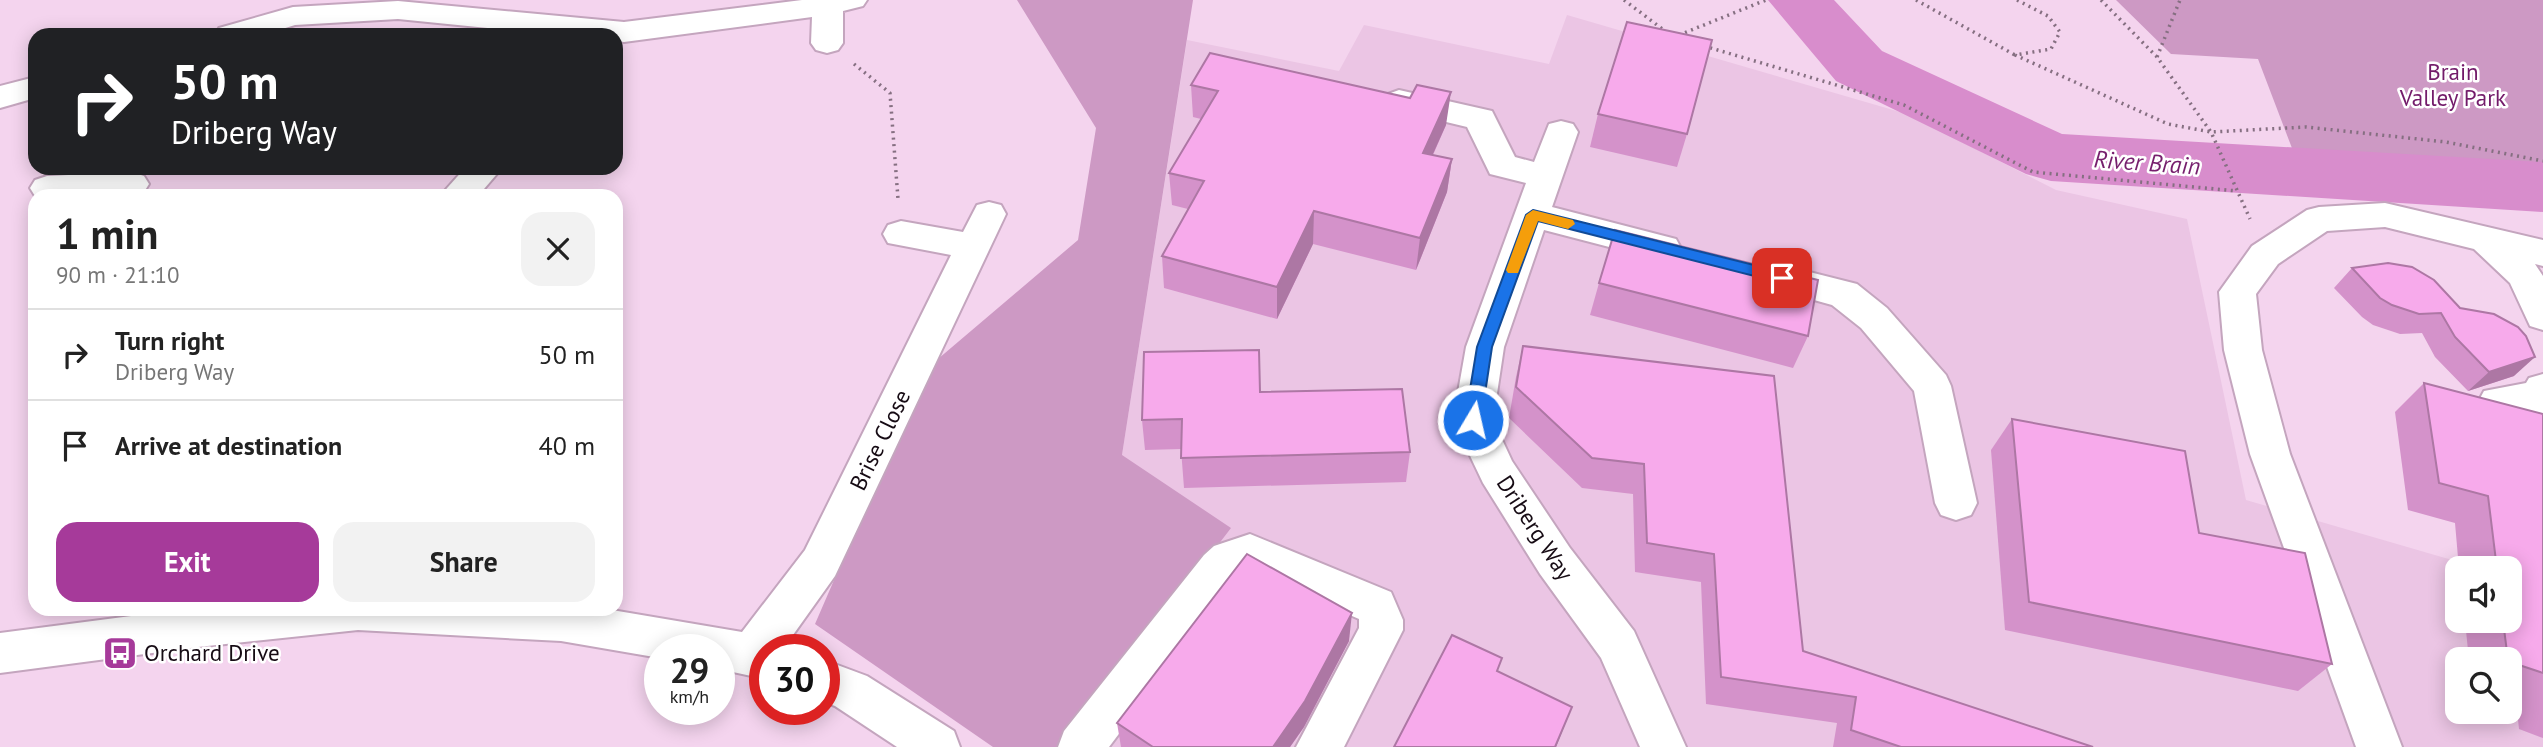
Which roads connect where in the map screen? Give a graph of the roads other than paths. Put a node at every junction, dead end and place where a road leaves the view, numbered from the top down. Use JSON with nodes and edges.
{"nodes":[{"id":1,"x":840,"y":3,"type":"edge"},
{"id":2,"x":253,"y":28,"type":"edge"},
{"id":3,"x":558,"y":28,"type":"edge"},
{"id":4,"x":623,"y":35,"type":"edge"},
{"id":5,"x":827,"y":43,"type":"road end"},
{"id":6,"x":28,"y":89,"type":"edge"},
{"id":7,"x":1376,"y":95,"type":"edge"},
{"id":8,"x":0,"y":97,"type":"edge"},
{"id":9,"x":1561,"y":132,"type":"dead end"},
{"id":10,"x":478,"y":175,"type":"edge"},
{"id":11,"x":1546,"y":176,"type":"junction"},
{"id":12,"x":111,"y":180,"type":"edge"},
{"id":13,"x":47,"y":188,"type":"dead end"},
{"id":14,"x":464,"y":189,"type":"edge"},
{"id":15,"x":1533,"y":215,"type":"junction"},
{"id":16,"x":901,"y":234,"type":"road end"},
{"id":17,"x":2480,"y":237,"type":"junction"},
{"id":18,"x":2543,"y":253,"type":"edge"},
{"id":19,"x":1690,"y":254,"type":"edge"},
{"id":20,"x":1729,"y":264,"type":"edge"},
{"id":21,"x":2543,"y":316,"type":"edge"},
{"id":22,"x":2543,"y":389,"type":"edge"},
{"id":23,"x":2543,"y":414,"type":"edge"},
{"id":24,"x":1956,"y":503,"type":"dead end"},
{"id":25,"x":305,"y":616,"type":"edge"},
{"id":26,"x":460,"y":616,"type":"edge"},
{"id":27,"x":774,"y":634,"type":"edge"},
{"id":28,"x":0,"y":653,"type":"edge"},
{"id":29,"x":749,"y":655,"type":"edge"},
{"id":30,"x":840,"y":687,"type":"edge"},
{"id":31,"x":937,"y":747,"type":"edge"},
{"id":32,"x":1081,"y":747,"type":"edge"},
{"id":33,"x":1320,"y":747,"type":"edge"},
{"id":34,"x":1663,"y":747,"type":"edge"},
{"id":35,"x":2379,"y":747,"type":"edge"}],
"edges":[{"from":1,"to":4,"type":"street"},
{"from":1,"to":5,"type":"street"},
{"from":2,"to":3,"type":"street"},
{"from":6,"to":8,"type":"street"},
{"from":7,"to":11,"type":"street"},
{"from":9,"to":11,"type":"street","name":"Driberg Way"},
{"from":10,"to":14,"type":"street"},
{"from":11,"to":15,"type":"street","name":"Driberg Way"},
{"from":12,"to":13,"type":"street"},
{"from":15,"to":19,"type":"street"},
{"from":15,"to":34,"type":"street","name":"Driberg Way"},
{"from":16,"to":27,"type":"street","name":"Brise Close"},
{"from":17,"to":18,"type":"street"},
{"from":17,"to":21,"type":"street"},
{"from":17,"to":35,"type":"street"},
{"from":20,"to":24,"type":"street"},
{"from":22,"to":23,"type":"street"},
{"from":25,"to":28,"type":"street"},
{"from":26,"to":29,"type":"street"},
{"from":30,"to":31,"type":"street"},
{"from":32,"to":33,"type":"street"}]}
